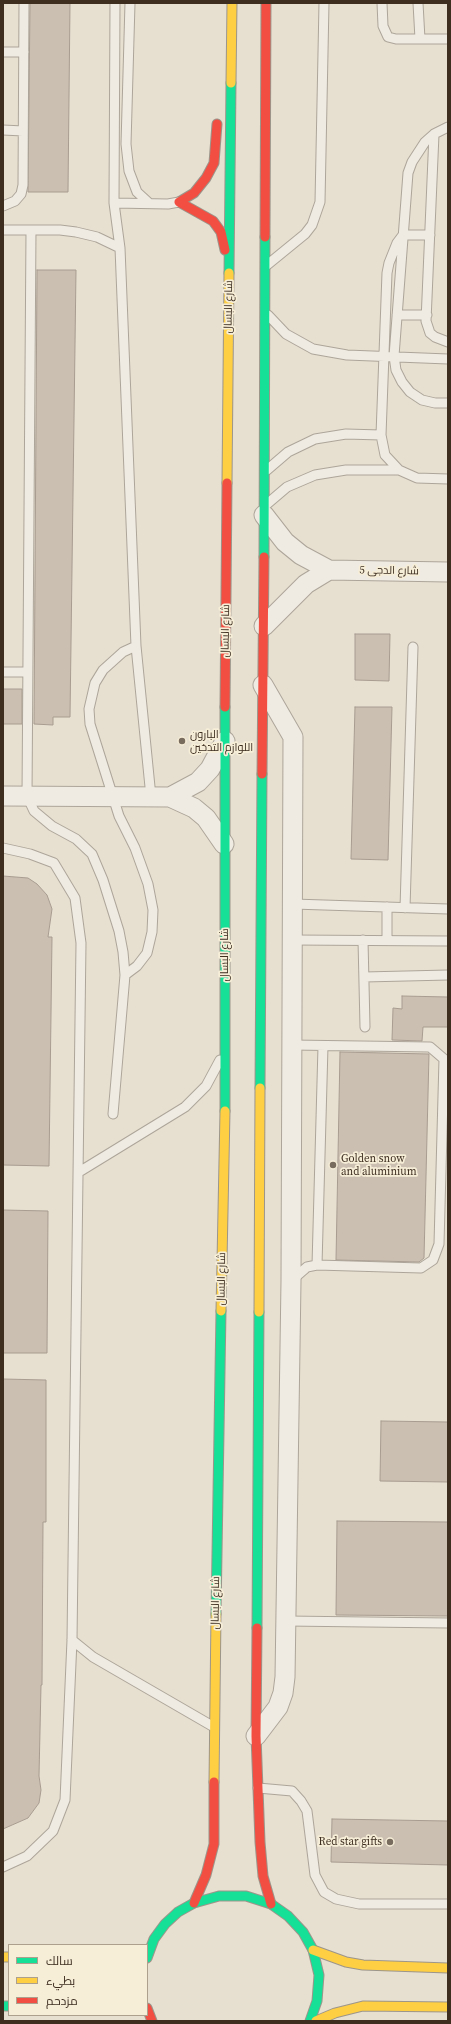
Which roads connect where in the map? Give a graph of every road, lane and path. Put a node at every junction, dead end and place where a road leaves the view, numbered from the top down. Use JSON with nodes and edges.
{"nodes":[{"id":1,"x":24,"y":3,"type":"edge"},
{"id":2,"x":114,"y":3,"type":"edge"},
{"id":3,"x":130,"y":3,"type":"edge"},
{"id":4,"x":232,"y":3,"type":"edge"},
{"id":5,"x":266,"y":3,"type":"edge"},
{"id":6,"x":324,"y":3,"type":"edge"},
{"id":7,"x":382,"y":3,"type":"edge"},
{"id":8,"x":418,"y":3,"type":"edge"},
{"id":9,"x":420,"y":39,"type":"junction"},
{"id":10,"x":448,"y":39,"type":"edge"},
{"id":11,"x":3,"y":52,"type":"edge"},
{"id":12,"x":24,"y":52,"type":"junction"},
{"id":13,"x":231,"y":78,"type":"junction"},
{"id":14,"x":220,"y":104,"type":"dead end"},
{"id":15,"x":217,"y":118,"type":"dead end"},
{"id":16,"x":448,"y":127,"type":"edge"},
{"id":17,"x":3,"y":130,"type":"edge"},
{"id":18,"x":23,"y":131,"type":"junction"},
{"id":19,"x":434,"y":134,"type":"junction"},
{"id":20,"x":179,"y":202,"type":"junction"},
{"id":21,"x":114,"y":203,"type":"junction"},
{"id":22,"x":150,"y":203,"type":"junction"},
{"id":23,"x":3,"y":206,"type":"edge"},
{"id":24,"x":3,"y":230,"type":"edge"},
{"id":25,"x":31,"y":230,"type":"junction"},
{"id":26,"x":403,"y":235,"type":"junction"},
{"id":27,"x":430,"y":235,"type":"junction"},
{"id":28,"x":120,"y":248,"type":"junction"},
{"id":29,"x":229,"y":267,"type":"junction"},
{"id":30,"x":265,"y":268,"type":"junction"},
{"id":31,"x":265,"y":310,"type":"junction"},
{"id":32,"x":397,"y":316,"type":"junction"},
{"id":33,"x":426,"y":316,"type":"junction"},
{"id":34,"x":448,"y":342,"type":"edge"},
{"id":35,"x":384,"y":356,"type":"junction"},
{"id":36,"x":394,"y":356,"type":"junction"},
{"id":37,"x":448,"y":359,"type":"edge"},
{"id":38,"x":448,"y":404,"type":"edge"},
{"id":39,"x":381,"y":435,"type":"junction"},
{"id":40,"x":399,"y":470,"type":"junction"},
{"id":41,"x":264,"y":472,"type":"junction"},
{"id":42,"x":448,"y":479,"type":"edge"},
{"id":43,"x":264,"y":511,"type":"junction"},
{"id":44,"x":330,"y":570,"type":"junction"},
{"id":45,"x":448,"y":572,"type":"edge"},
{"id":46,"x":264,"y":626,"type":"junction"},
{"id":47,"x":136,"y":646,"type":"junction"},
{"id":48,"x":413,"y":647,"type":"dead end"},
{"id":49,"x":3,"y":672,"type":"edge"},
{"id":50,"x":27,"y":672,"type":"junction"},
{"id":51,"x":263,"y":685,"type":"junction"},
{"id":52,"x":225,"y":741,"type":"junction"},
{"id":53,"x":3,"y":796,"type":"edge"},
{"id":54,"x":27,"y":796,"type":"junction"},
{"id":55,"x":113,"y":797,"type":"junction"},
{"id":56,"x":151,"y":797,"type":"junction"},
{"id":57,"x":170,"y":797,"type":"junction"},
{"id":58,"x":224,"y":844,"type":"junction"},
{"id":59,"x":3,"y":848,"type":"edge"},
{"id":60,"x":293,"y":904,"type":"junction"},
{"id":61,"x":387,"y":907,"type":"junction"},
{"id":62,"x":405,"y":908,"type":"junction"},
{"id":63,"x":448,"y":909,"type":"edge"},
{"id":64,"x":292,"y":940,"type":"junction"},
{"id":65,"x":363,"y":940,"type":"junction"},
{"id":66,"x":387,"y":940,"type":"junction"},
{"id":67,"x":448,"y":941,"type":"edge"},
{"id":68,"x":125,"y":975,"type":"junction"},
{"id":69,"x":448,"y":975,"type":"edge"},
{"id":70,"x":364,"y":977,"type":"junction"},
{"id":71,"x":365,"y":1027,"type":"dead end"},
{"id":72,"x":292,"y":1045,"type":"junction"},
{"id":73,"x":323,"y":1046,"type":"junction"},
{"id":74,"x":226,"y":1048,"type":"junction"},
{"id":75,"x":113,"y":1114,"type":"dead end"},
{"id":76,"x":79,"y":1172,"type":"junction"},
{"id":77,"x":317,"y":1265,"type":"junction"},
{"id":78,"x":290,"y":1281,"type":"junction"},
{"id":79,"x":286,"y":1621,"type":"junction"},
{"id":80,"x":448,"y":1623,"type":"edge"},
{"id":81,"x":72,"y":1640,"type":"junction"},
{"id":82,"x":214,"y":1727,"type":"junction"},
{"id":83,"x":256,"y":1736,"type":"junction"},
{"id":84,"x":258,"y":1788,"type":"junction"},
{"id":85,"x":3,"y":1867,"type":"edge"},
{"id":86,"x":194,"y":1903,"type":"junction"},
{"id":87,"x":270,"y":1904,"type":"junction"},
{"id":88,"x":448,"y":1904,"type":"edge"},
{"id":89,"x":154,"y":1939,"type":"junction"},
{"id":90,"x":144,"y":1943,"type":"dead end"},
{"id":91,"x":313,"y":1950,"type":"junction"},
{"id":92,"x":148,"y":1955,"type":"edge"},
{"id":93,"x":448,"y":1968,"type":"edge"},
{"id":94,"x":448,"y":2007,"type":"edge"},
{"id":95,"x":310,"y":2021,"type":"edge"},
{"id":96,"x":316,"y":2021,"type":"edge"}],
"edges":[{"from":1,"to":12,"type":"lane"},
{"from":2,"to":21,"type":"lane"},
{"from":3,"to":22,"type":"lane"},
{"from":4,"to":13,"type":"street","name":"شارع البسال"},
{"from":5,"to":30,"type":"street"},
{"from":6,"to":30,"type":"lane"},
{"from":7,"to":9,"type":"lane"},
{"from":8,"to":9,"type":"lane"},
{"from":9,"to":10,"type":"lane"},
{"from":11,"to":12,"type":"lane"},
{"from":12,"to":18,"type":"lane"},
{"from":13,"to":14,"type":"street"},
{"from":13,"to":29,"type":"street","name":"شارع البسال"},
{"from":15,"to":20,"type":"street"},
{"from":16,"to":19,"type":"lane"},
{"from":17,"to":18,"type":"lane"},
{"from":18,"to":23,"type":"lane"},
{"from":19,"to":26,"type":"lane"},
{"from":19,"to":27,"type":"lane"},
{"from":20,"to":22,"type":"lane"},
{"from":20,"to":29,"type":"street"},
{"from":21,"to":22,"type":"lane"},
{"from":21,"to":28,"type":"lane"},
{"from":24,"to":25,"type":"lane"},
{"from":25,"to":28,"type":"lane"},
{"from":25,"to":50,"type":"lane"},
{"from":26,"to":27,"type":"lane"},
{"from":26,"to":32,"type":"lane"},
{"from":26,"to":35,"type":"lane"},
{"from":27,"to":33,"type":"lane"},
{"from":28,"to":47,"type":"lane"},
{"from":29,"to":52,"type":"street","name":"شارع البسال"},
{"from":30,"to":31,"type":"street"},
{"from":31,"to":35,"type":"lane"},
{"from":31,"to":41,"type":"street"},
{"from":32,"to":33,"type":"lane"},
{"from":32,"to":36,"type":"lane"},
{"from":33,"to":34,"type":"lane"},
{"from":35,"to":36,"type":"lane"},
{"from":35,"to":39,"type":"lane"},
{"from":36,"to":37,"type":"lane"},
{"from":36,"to":38,"type":"lane"},
{"from":39,"to":40,"type":"lane"},
{"from":39,"to":41,"type":"lane"},
{"from":40,"to":42,"type":"lane"},
{"from":40,"to":43,"type":"lane"},
{"from":41,"to":43,"type":"street"},
{"from":43,"to":44,"type":"street","name":"شارع الدجى 5"},
{"from":43,"to":46,"type":"street"},
{"from":44,"to":45,"type":"street","name":"شارع الدجى 5"},
{"from":44,"to":46,"type":"street"},
{"from":46,"to":51,"type":"street"},
{"from":47,"to":55,"type":"lane"},
{"from":47,"to":56,"type":"lane"},
{"from":48,"to":62,"type":"lane"},
{"from":49,"to":50,"type":"lane"},
{"from":50,"to":54,"type":"lane"},
{"from":51,"to":60,"type":"street"},
{"from":51,"to":83,"type":"street"},
{"from":52,"to":57,"type":"street"},
{"from":52,"to":58,"type":"street","name":"شارع البسال"},
{"from":53,"to":54,"type":"street"},
{"from":54,"to":55,"type":"street"},
{"from":54,"to":68,"type":"lane"},
{"from":55,"to":56,"type":"street"},
{"from":55,"to":68,"type":"lane"},
{"from":56,"to":57,"type":"street"},
{"from":57,"to":58,"type":"street"},
{"from":58,"to":74,"type":"street","name":"شارع البسال"},
{"from":59,"to":76,"type":"lane"},
{"from":60,"to":61,"type":"lane"},
{"from":60,"to":64,"type":"street"},
{"from":61,"to":62,"type":"lane"},
{"from":61,"to":66,"type":"lane"},
{"from":62,"to":63,"type":"lane"},
{"from":64,"to":65,"type":"lane"},
{"from":64,"to":72,"type":"street"},
{"from":65,"to":66,"type":"lane"},
{"from":65,"to":70,"type":"lane"},
{"from":66,"to":67,"type":"lane"},
{"from":68,"to":75,"type":"lane"},
{"from":69,"to":70,"type":"lane"},
{"from":70,"to":71,"type":"lane"},
{"from":72,"to":73,"type":"lane"},
{"from":72,"to":78,"type":"street"},
{"from":73,"to":77,"type":"lane"},
{"from":73,"to":77,"type":"lane"},
{"from":74,"to":76,"type":"lane"},
{"from":74,"to":82,"type":"street","name":"شارع البسال"},
{"from":76,"to":81,"type":"lane"},
{"from":77,"to":78,"type":"lane"},
{"from":78,"to":79,"type":"street"},
{"from":79,"to":80,"type":"lane"},
{"from":79,"to":83,"type":"street"},
{"from":81,"to":82,"type":"lane"},
{"from":81,"to":85,"type":"lane"},
{"from":82,"to":86,"type":"street","name":"شارع البسال"},
{"from":83,"to":84,"type":"street"},
{"from":84,"to":87,"type":"street"},
{"from":84,"to":88,"type":"lane"},
{"from":86,"to":87,"type":"street"},
{"from":86,"to":89,"type":"street"},
{"from":87,"to":91,"type":"street"},
{"from":89,"to":90,"type":"street"},
{"from":89,"to":92,"type":"street"},
{"from":91,"to":93,"type":"street"},
{"from":91,"to":95,"type":"street"},
{"from":94,"to":96,"type":"street"}]}
